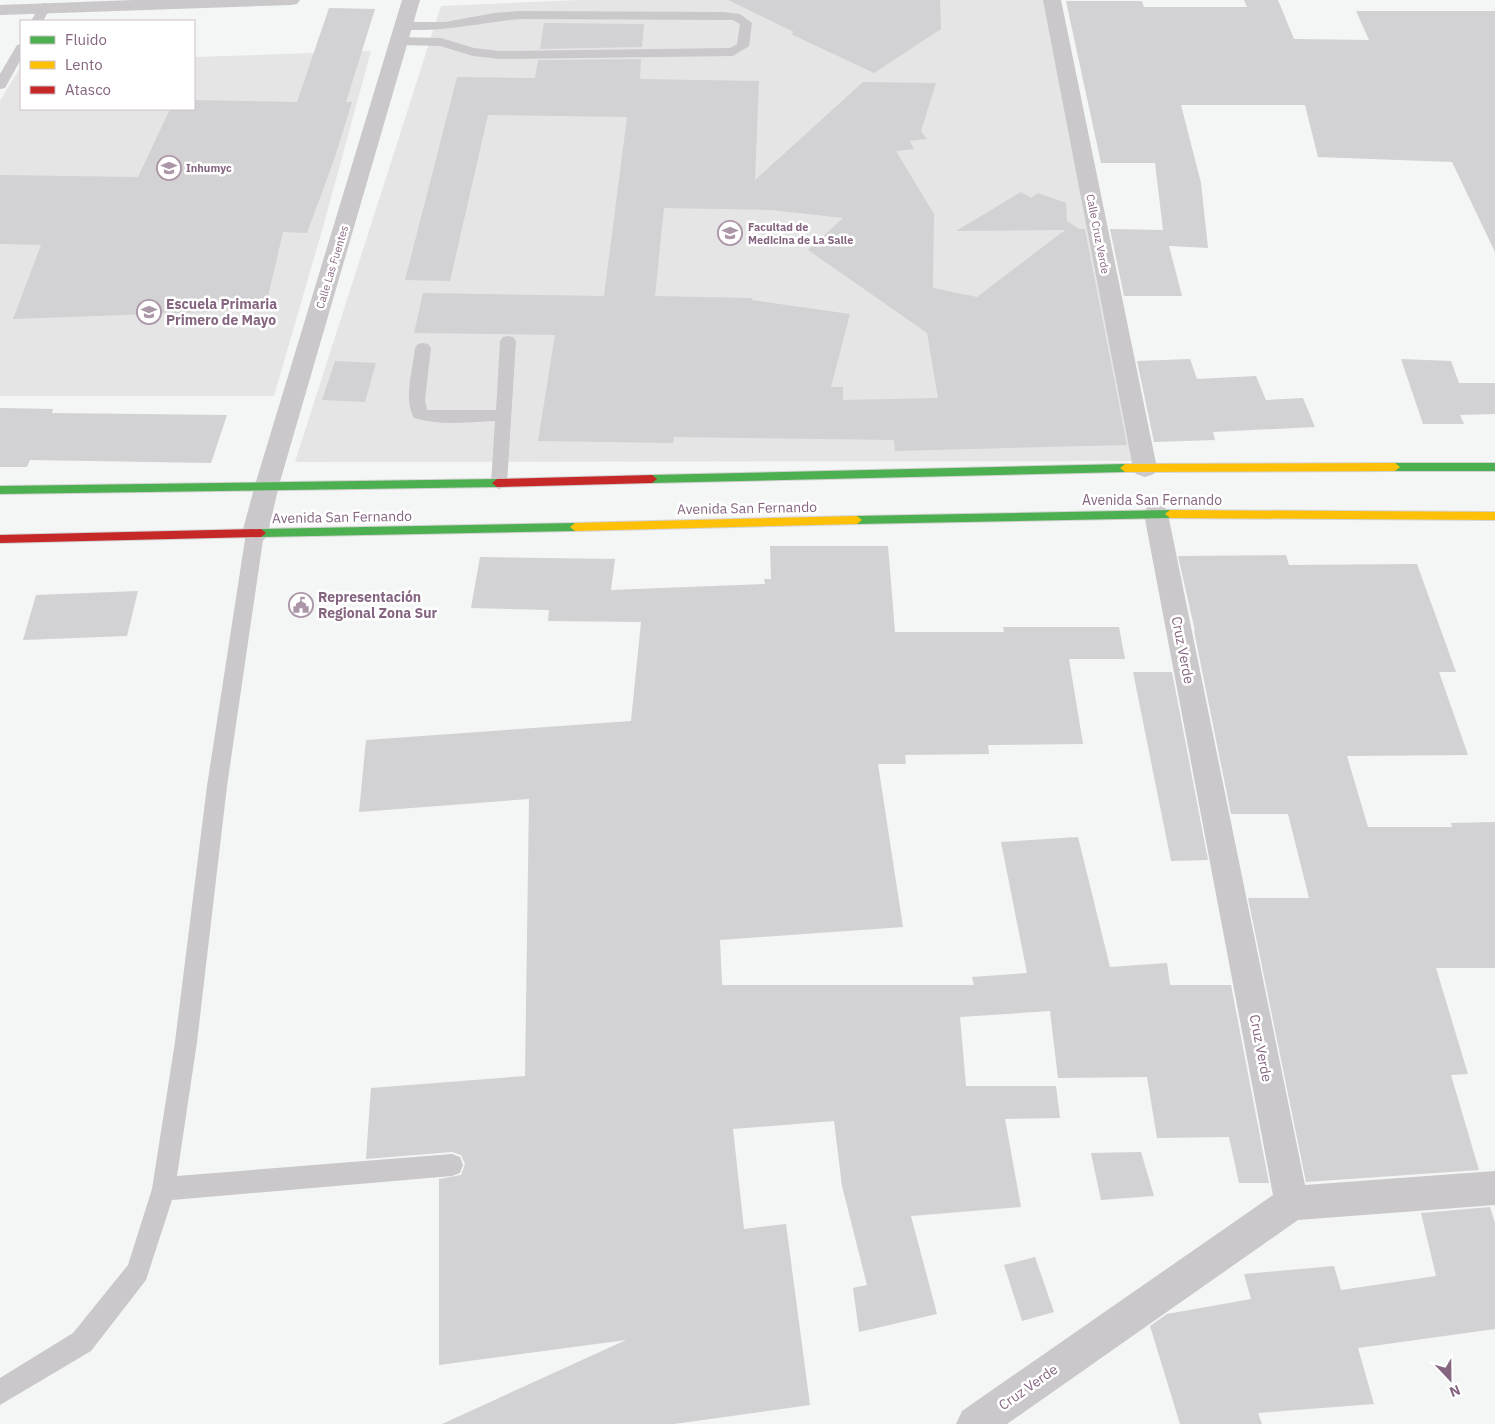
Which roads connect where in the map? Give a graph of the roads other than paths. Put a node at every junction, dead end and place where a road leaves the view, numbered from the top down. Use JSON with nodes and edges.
{"nodes":[{"id":1,"x":291,"y":0,"type":"edge"},
{"id":2,"x":410,"y":0,"type":"edge"},
{"id":3,"x":1052,"y":0,"type":"edge"},
{"id":4,"x":74,"y":3,"type":"edge"},
{"id":5,"x":0,"y":10,"type":"edge"},
{"id":6,"x":40,"y":14,"type":"edge"},
{"id":7,"x":402,"y":34,"type":"junction"},
{"id":8,"x":20,"y":50,"type":"edge"},
{"id":9,"x":0,"y":85,"type":"edge"},
{"id":10,"x":508,"y":341,"type":"dead end"},
{"id":11,"x":423,"y":348,"type":"dead end"},
{"id":12,"x":503,"y":415,"type":"junction"},
{"id":13,"x":1495,"y":466,"type":"edge"},
{"id":14,"x":1146,"y":468,"type":"junction"},
{"id":15,"x":499,"y":484,"type":"junction"},
{"id":16,"x":267,"y":485,"type":"junction"},
{"id":17,"x":0,"y":490,"type":"edge"},
{"id":18,"x":1156,"y":514,"type":"junction"},
{"id":19,"x":1495,"y":516,"type":"edge"},
{"id":20,"x":255,"y":533,"type":"junction"},
{"id":21,"x":0,"y":539,"type":"edge"},
{"id":22,"x":452,"y":1165,"type":"dead end"},
{"id":23,"x":1495,"y":1188,"type":"edge"},
{"id":24,"x":164,"y":1189,"type":"junction"},
{"id":25,"x":1292,"y":1203,"type":"junction"},
{"id":26,"x":0,"y":1392,"type":"edge"},
{"id":27,"x":975,"y":1424,"type":"edge"}],
"edges":[{"from":1,"to":4,"type":"street"},
{"from":2,"to":7,"type":"street","name":"Calle Las Fuentes"},
{"from":3,"to":14,"type":"street","name":"Calle Cruz Verde"},
{"from":4,"to":6,"type":"street"},
{"from":5,"to":6,"type":"street"},
{"from":7,"to":7,"type":"lane"},
{"from":7,"to":16,"type":"street","name":"Calle Las Fuentes"},
{"from":8,"to":9,"type":"lane"},
{"from":10,"to":12,"type":"lane"},
{"from":11,"to":12,"type":"lane"},
{"from":12,"to":15,"type":"lane"},
{"from":13,"to":14,"type":"main road"},
{"from":14,"to":15,"type":"main road"},
{"from":15,"to":16,"type":"main road"},
{"from":16,"to":17,"type":"main road"},
{"from":16,"to":20,"type":"street","name":"Calle Las Fuentes"},
{"from":18,"to":19,"type":"main road","name":"Avenida San Fernando"},
{"from":18,"to":20,"type":"main road","name":"Avenida San Fernando"},
{"from":18,"to":25,"type":"street","name":"Cruz Verde"},
{"from":20,"to":21,"type":"main road","name":"Avenida San Fernando"},
{"from":20,"to":24,"type":"lane"},
{"from":22,"to":24,"type":"lane"},
{"from":23,"to":25,"type":"street"},
{"from":24,"to":26,"type":"lane"},
{"from":25,"to":27,"type":"street","name":"Cruz Verde"}]}
